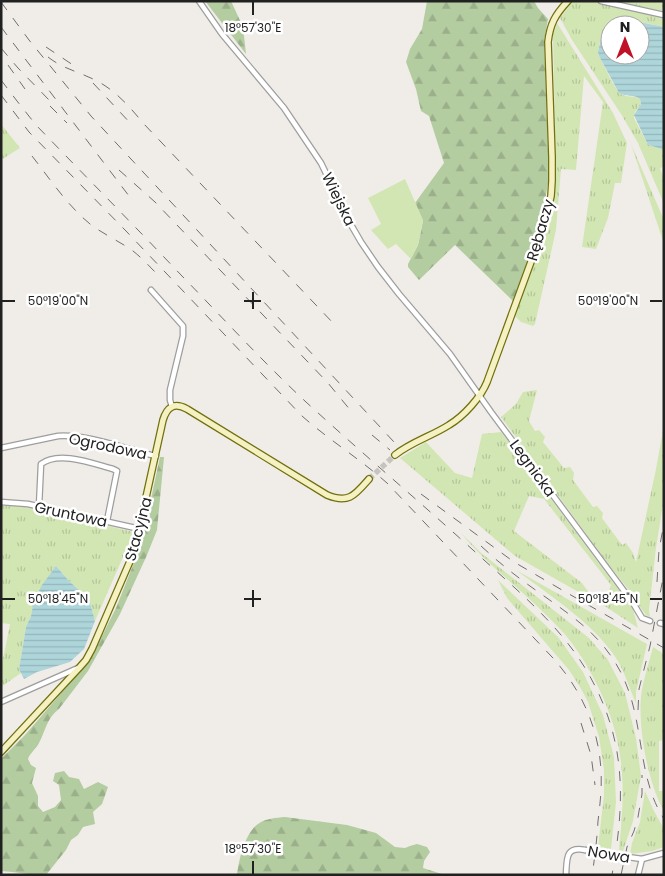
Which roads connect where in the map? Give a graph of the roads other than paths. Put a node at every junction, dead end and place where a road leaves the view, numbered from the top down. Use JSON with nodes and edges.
{"nodes":[{"id":1,"x":199,"y":1,"type":"edge"},
{"id":2,"x":568,"y":1,"type":"edge"},
{"id":3,"x":601,"y":1,"type":"edge"},
{"id":4,"x":664,"y":16,"type":"edge"},
{"id":5,"x":151,"y":290,"type":"dead end"},
{"id":6,"x":479,"y":396,"type":"junction"},
{"id":7,"x":172,"y":407,"type":"junction"},
{"id":8,"x":1,"y":448,"type":"edge"},
{"id":9,"x":395,"y":455,"type":"tunnel mouth"},
{"id":10,"x":156,"y":456,"type":"junction"},
{"id":11,"x":369,"y":479,"type":"tunnel mouth"},
{"id":12,"x":1,"y":502,"type":"edge"},
{"id":13,"x":39,"y":506,"type":"junction"},
{"id":14,"x":107,"y":521,"type":"junction"},
{"id":15,"x":140,"y":529,"type":"junction"},
{"id":16,"x":650,"y":621,"type":"dead end"},
{"id":17,"x":79,"y":668,"type":"junction"},
{"id":18,"x":1,"y":702,"type":"edge"},
{"id":19,"x":1,"y":752,"type":"edge"},
{"id":20,"x":664,"y":853,"type":"edge"},
{"id":21,"x":642,"y":859,"type":"junction"},
{"id":22,"x":566,"y":875,"type":"edge"},
{"id":23,"x":638,"y":875,"type":"edge"}],
"edges":[{"from":1,"to":6,"type":"street","name":"Wiejska"},
{"from":2,"to":6,"type":"street","name":"Rębaczy"},
{"from":3,"to":4,"type":"street"},
{"from":5,"to":7,"type":"street","name":"Stacyjna"},
{"from":6,"to":9,"type":"street"},
{"from":6,"to":16,"type":"street","name":"Legnicka"},
{"from":7,"to":10,"type":"street","name":"Stacyjna"},
{"from":7,"to":11,"type":"street"},
{"from":8,"to":10,"type":"street","name":"Ogrodowa"},
{"from":10,"to":15,"type":"street","name":"Stacyjna"},
{"from":12,"to":13,"type":"street","name":"Gruntowa"},
{"from":13,"to":14,"type":"street","name":"Gruntowa"},
{"from":13,"to":14,"type":"street"},
{"from":14,"to":15,"type":"street","name":"Gruntowa"},
{"from":15,"to":17,"type":"street","name":"Stacyjna"},
{"from":17,"to":18,"type":"street"},
{"from":17,"to":19,"type":"street","name":"Stacyjna"},
{"from":20,"to":21,"type":"street"},
{"from":21,"to":22,"type":"street","name":"Nowa","bridge":true},
{"from":21,"to":23,"type":"street"}]}
